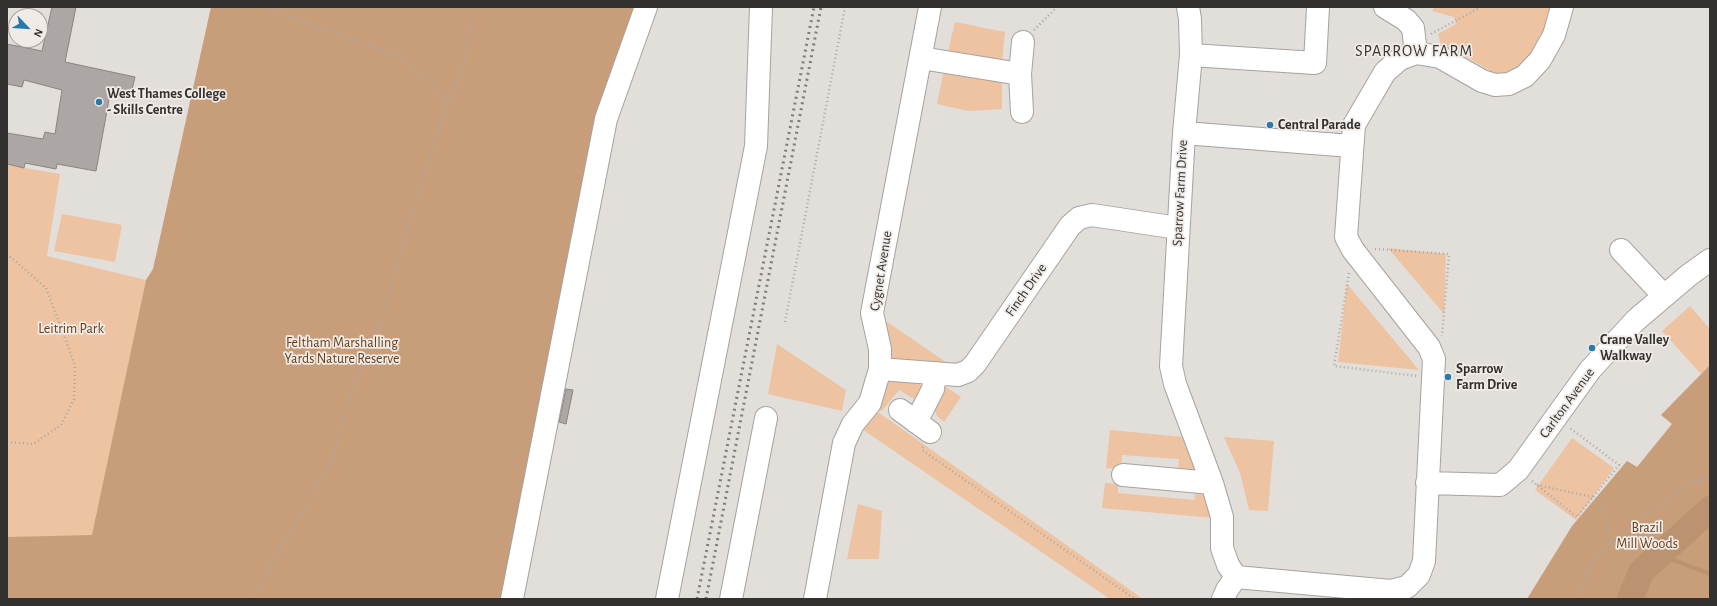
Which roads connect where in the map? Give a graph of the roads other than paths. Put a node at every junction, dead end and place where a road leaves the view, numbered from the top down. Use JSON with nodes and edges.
{"nodes":[{"id":1,"x":646,"y":7,"type":"edge"},
{"id":2,"x":760,"y":7,"type":"edge"},
{"id":3,"x":930,"y":7,"type":"edge"},
{"id":4,"x":1188,"y":7,"type":"edge"},
{"id":5,"x":1318,"y":7,"type":"edge"},
{"id":6,"x":1385,"y":7,"type":"edge"},
{"id":7,"x":1562,"y":7,"type":"edge"},
{"id":8,"x":1023,"y":42,"type":"road end"},
{"id":9,"x":1416,"y":53,"type":"junction"},
{"id":10,"x":1191,"y":55,"type":"junction"},
{"id":11,"x":921,"y":58,"type":"junction"},
{"id":12,"x":1020,"y":74,"type":"junction"},
{"id":13,"x":1022,"y":112,"type":"dead end"},
{"id":14,"x":1184,"y":133,"type":"junction"},
{"id":15,"x":1351,"y":146,"type":"junction"},
{"id":16,"x":1178,"y":228,"type":"junction"},
{"id":17,"x":1621,"y":250,"type":"dead end"},
{"id":18,"x":1710,"y":260,"type":"edge"},
{"id":19,"x":1664,"y":296,"type":"junction"},
{"id":20,"x":880,"y":369,"type":"junction"},
{"id":21,"x":935,"y":373,"type":"junction"},
{"id":22,"x":766,"y":418,"type":"dead end"},
{"id":23,"x":918,"y":426,"type":"road end"},
{"id":24,"x":1123,"y":475,"type":"dead end"},
{"id":25,"x":1212,"y":483,"type":"junction"},
{"id":26,"x":1427,"y":483,"type":"junction"},
{"id":27,"x":1236,"y":577,"type":"junction"},
{"id":28,"x":1411,"y":593,"type":"edge"},
{"id":29,"x":512,"y":599,"type":"edge"},
{"id":30,"x":666,"y":599,"type":"edge"},
{"id":31,"x":731,"y":599,"type":"edge"},
{"id":32,"x":815,"y":599,"type":"edge"},
{"id":33,"x":1223,"y":599,"type":"edge"}],
"edges":[{"from":1,"to":29,"type":"street"},
{"from":2,"to":30,"type":"street"},
{"from":3,"to":11,"type":"street","name":"Cygnet Avenue"},
{"from":4,"to":10,"type":"street","name":"Sparrow Farm Drive"},
{"from":5,"to":10,"type":"street"},
{"from":6,"to":9,"type":"street"},
{"from":7,"to":9,"type":"street"},
{"from":8,"to":12,"type":"street"},
{"from":9,"to":15,"type":"street"},
{"from":10,"to":14,"type":"street","name":"Sparrow Farm Drive"},
{"from":11,"to":12,"type":"street"},
{"from":11,"to":20,"type":"street","name":"Cygnet Avenue"},
{"from":12,"to":13,"type":"street"},
{"from":14,"to":15,"type":"street"},
{"from":14,"to":16,"type":"street","name":"Sparrow Farm Drive"},
{"from":15,"to":26,"type":"street"},
{"from":16,"to":21,"type":"street","name":"Finch Drive"},
{"from":16,"to":25,"type":"street","name":"Sparrow Farm Drive"},
{"from":17,"to":19,"type":"street"},
{"from":18,"to":19,"type":"street","name":"Carlton Avenue"},
{"from":19,"to":26,"type":"street","name":"Carlton Avenue"},
{"from":20,"to":21,"type":"street","name":"Finch Drive"},
{"from":20,"to":32,"type":"street","name":"Cygnet Avenue"},
{"from":21,"to":23,"type":"street"},
{"from":22,"to":31,"type":"street"},
{"from":24,"to":25,"type":"street"},
{"from":25,"to":27,"type":"street","name":"Sparrow Farm Drive"},
{"from":26,"to":28,"type":"street"},
{"from":27,"to":28,"type":"street"},
{"from":27,"to":33,"type":"street"}]}
